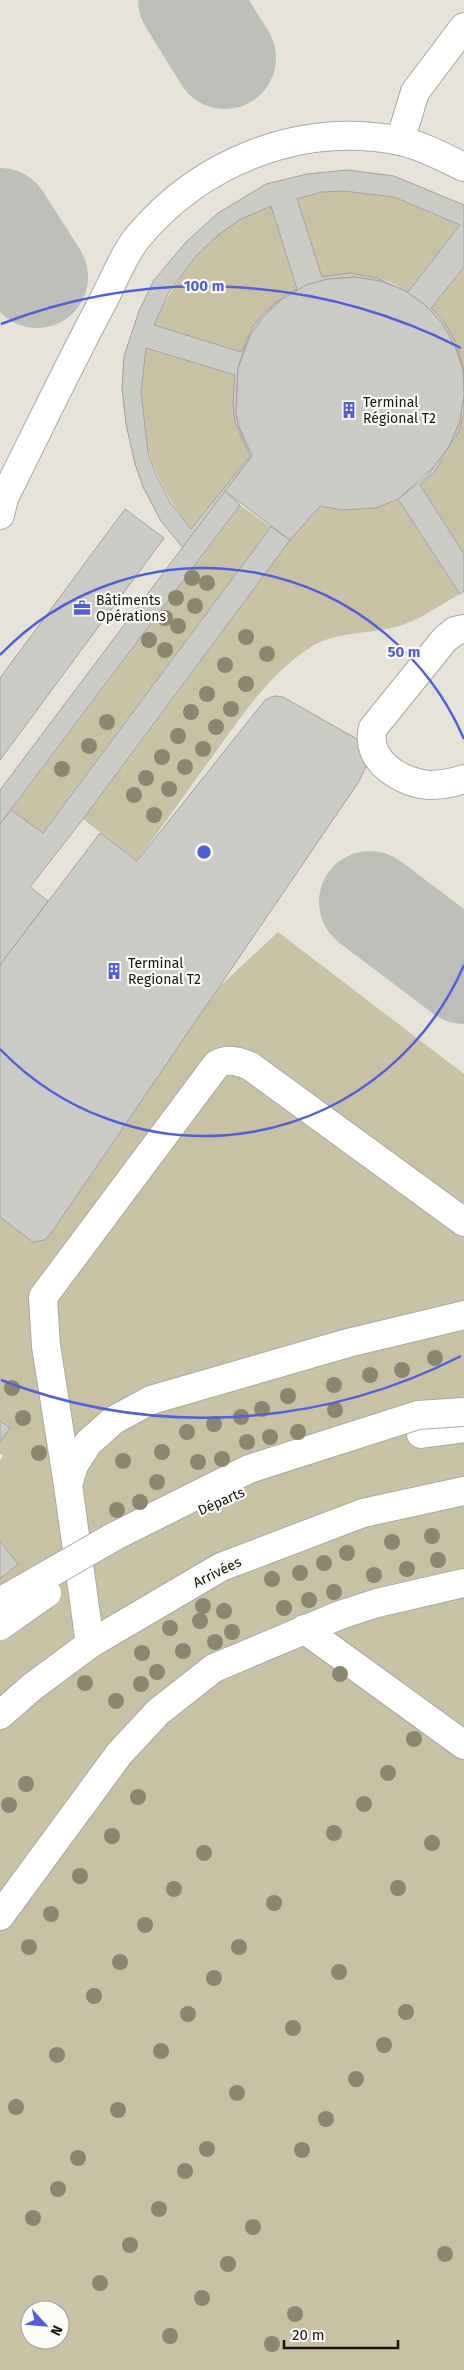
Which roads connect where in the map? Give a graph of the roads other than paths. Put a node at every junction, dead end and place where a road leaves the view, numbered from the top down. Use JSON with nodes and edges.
{"nodes":[{"id":1,"x":464,"y":27,"type":"edge"},
{"id":2,"x":400,"y":141,"type":"junction"},
{"id":3,"x":464,"y":166,"type":"edge"},
{"id":4,"x":0,"y":515,"type":"edge"},
{"id":5,"x":464,"y":629,"type":"edge"},
{"id":6,"x":464,"y":779,"type":"edge"},
{"id":7,"x":464,"y":1222,"type":"edge"},
{"id":8,"x":464,"y":1315,"type":"edge"},
{"id":9,"x":464,"y":1412,"type":"edge"},
{"id":10,"x":464,"y":1428,"type":"edge"},
{"id":11,"x":68,"y":1485,"type":"junction"},
{"id":12,"x":464,"y":1491,"type":"edge"},
{"id":13,"x":464,"y":1583,"type":"edge"},
{"id":14,"x":0,"y":1602,"type":"edge"},
{"id":15,"x":0,"y":1626,"type":"edge"},
{"id":16,"x":304,"y":1629,"type":"junction"},
{"id":17,"x":90,"y":1644,"type":"junction"},
{"id":18,"x":0,"y":1716,"type":"edge"},
{"id":19,"x":464,"y":1745,"type":"edge"},
{"id":20,"x":0,"y":1916,"type":"edge"}],
"edges":[{"from":1,"to":2,"type":"lane"},
{"from":2,"to":3,"type":"lane"},
{"from":2,"to":4,"type":"lane"},
{"from":5,"to":6,"type":"lane"},
{"from":7,"to":11,"type":"lane"},
{"from":8,"to":11,"type":"lane"},
{"from":9,"to":14,"type":"lane","bridge":true},
{"from":10,"to":15,"type":"lane","name":"Départs","bridge":true},
{"from":11,"to":17,"type":"lane"},
{"from":12,"to":17,"type":"lane","name":"Arrivées"},
{"from":13,"to":16,"type":"lane"},
{"from":16,"to":19,"type":"lane"},
{"from":16,"to":20,"type":"lane"},
{"from":17,"to":18,"type":"lane","name":"Arrivées"}]}
